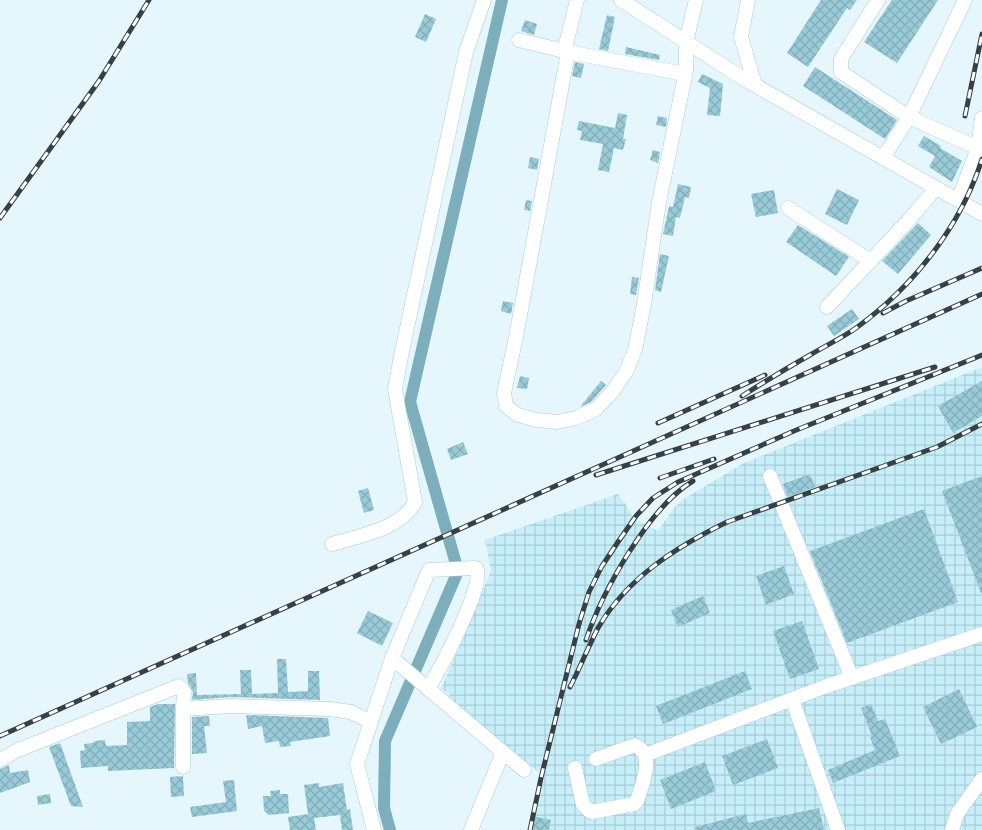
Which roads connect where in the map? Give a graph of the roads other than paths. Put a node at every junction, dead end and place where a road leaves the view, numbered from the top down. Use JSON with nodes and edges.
{"nodes":[{"id":1,"x":484,"y":0,"type":"edge"},
{"id":2,"x":577,"y":0,"type":"edge"},
{"id":3,"x":621,"y":0,"type":"edge"},
{"id":4,"x":696,"y":0,"type":"edge"},
{"id":5,"x":748,"y":0,"type":"edge"},
{"id":6,"x":878,"y":0,"type":"edge"},
{"id":7,"x":964,"y":0,"type":"edge"},
{"id":8,"x":519,"y":40,"type":"dead end"},
{"id":9,"x":686,"y":42,"type":"junction"},
{"id":10,"x":568,"y":52,"type":"junction"},
{"id":11,"x":685,"y":74,"type":"junction"},
{"id":12,"x":755,"y":85,"type":"junction"},
{"id":13,"x":909,"y":117,"type":"junction"},
{"id":14,"x":982,"y":118,"type":"edge"},
{"id":15,"x":978,"y":148,"type":"junction"},
{"id":16,"x":883,"y":158,"type":"junction"},
{"id":17,"x":936,"y":188,"type":"junction"},
{"id":18,"x":958,"y":200,"type":"junction"},
{"id":19,"x":788,"y":208,"type":"dead end"},
{"id":20,"x":982,"y":214,"type":"edge"},
{"id":21,"x":869,"y":260,"type":"junction"},
{"id":22,"x":827,"y":307,"type":"dead end"},
{"id":23,"x":770,"y":476,"type":"dead end"},
{"id":24,"x":332,"y":544,"type":"dead end"},
{"id":25,"x":982,"y":634,"type":"edge"},
{"id":26,"x":392,"y":658,"type":"junction"},
{"id":27,"x":852,"y":678,"type":"junction"},
{"id":28,"x":428,"y":689,"type":"junction"},
{"id":29,"x":792,"y":699,"type":"junction"},
{"id":30,"x":183,"y":708,"type":"junction"},
{"id":31,"x":371,"y":722,"type":"junction"},
{"id":32,"x":503,"y":752,"type":"junction"},
{"id":33,"x":646,"y":755,"type":"junction"},
{"id":34,"x":596,"y":759,"type":"dead end"},
{"id":35,"x":0,"y":760,"type":"edge"},
{"id":36,"x":183,"y":767,"type":"dead end"},
{"id":37,"x":575,"y":768,"type":"dead end"},
{"id":38,"x":524,"y":770,"type":"dead end"},
{"id":39,"x":982,"y":779,"type":"edge"},
{"id":40,"x":374,"y":830,"type":"edge"},
{"id":41,"x":472,"y":830,"type":"edge"},
{"id":42,"x":838,"y":830,"type":"edge"},
{"id":43,"x":952,"y":830,"type":"edge"}],
"edges":[{"from":1,"to":24,"type":"street"},
{"from":2,"to":10,"type":"street"},
{"from":3,"to":9,"type":"street"},
{"from":4,"to":9,"type":"street"},
{"from":5,"to":12,"type":"street"},
{"from":6,"to":13,"type":"street"},
{"from":7,"to":13,"type":"street"},
{"from":8,"to":10,"type":"street"},
{"from":9,"to":11,"type":"street"},
{"from":9,"to":12,"type":"street"},
{"from":10,"to":11,"type":"street"},
{"from":10,"to":11,"type":"street"},
{"from":12,"to":16,"type":"street"},
{"from":13,"to":15,"type":"street"},
{"from":13,"to":16,"type":"street"},
{"from":14,"to":15,"type":"street"},
{"from":15,"to":18,"type":"street"},
{"from":16,"to":17,"type":"street"},
{"from":17,"to":18,"type":"street"},
{"from":17,"to":21,"type":"street"},
{"from":18,"to":20,"type":"street"},
{"from":19,"to":21,"type":"street"},
{"from":21,"to":22,"type":"street"},
{"from":23,"to":27,"type":"street"},
{"from":25,"to":27,"type":"street"},
{"from":26,"to":28,"type":"street"},
{"from":26,"to":28,"type":"street"},
{"from":26,"to":31,"type":"street"},
{"from":27,"to":29,"type":"street"},
{"from":28,"to":32,"type":"street"},
{"from":29,"to":33,"type":"street"},
{"from":29,"to":42,"type":"street"},
{"from":30,"to":31,"type":"street"},
{"from":30,"to":35,"type":"street"},
{"from":30,"to":36,"type":"street"},
{"from":31,"to":40,"type":"street"},
{"from":32,"to":38,"type":"street"},
{"from":32,"to":41,"type":"street"},
{"from":33,"to":34,"type":"street"},
{"from":33,"to":37,"type":"street"},
{"from":39,"to":43,"type":"street"}]}
